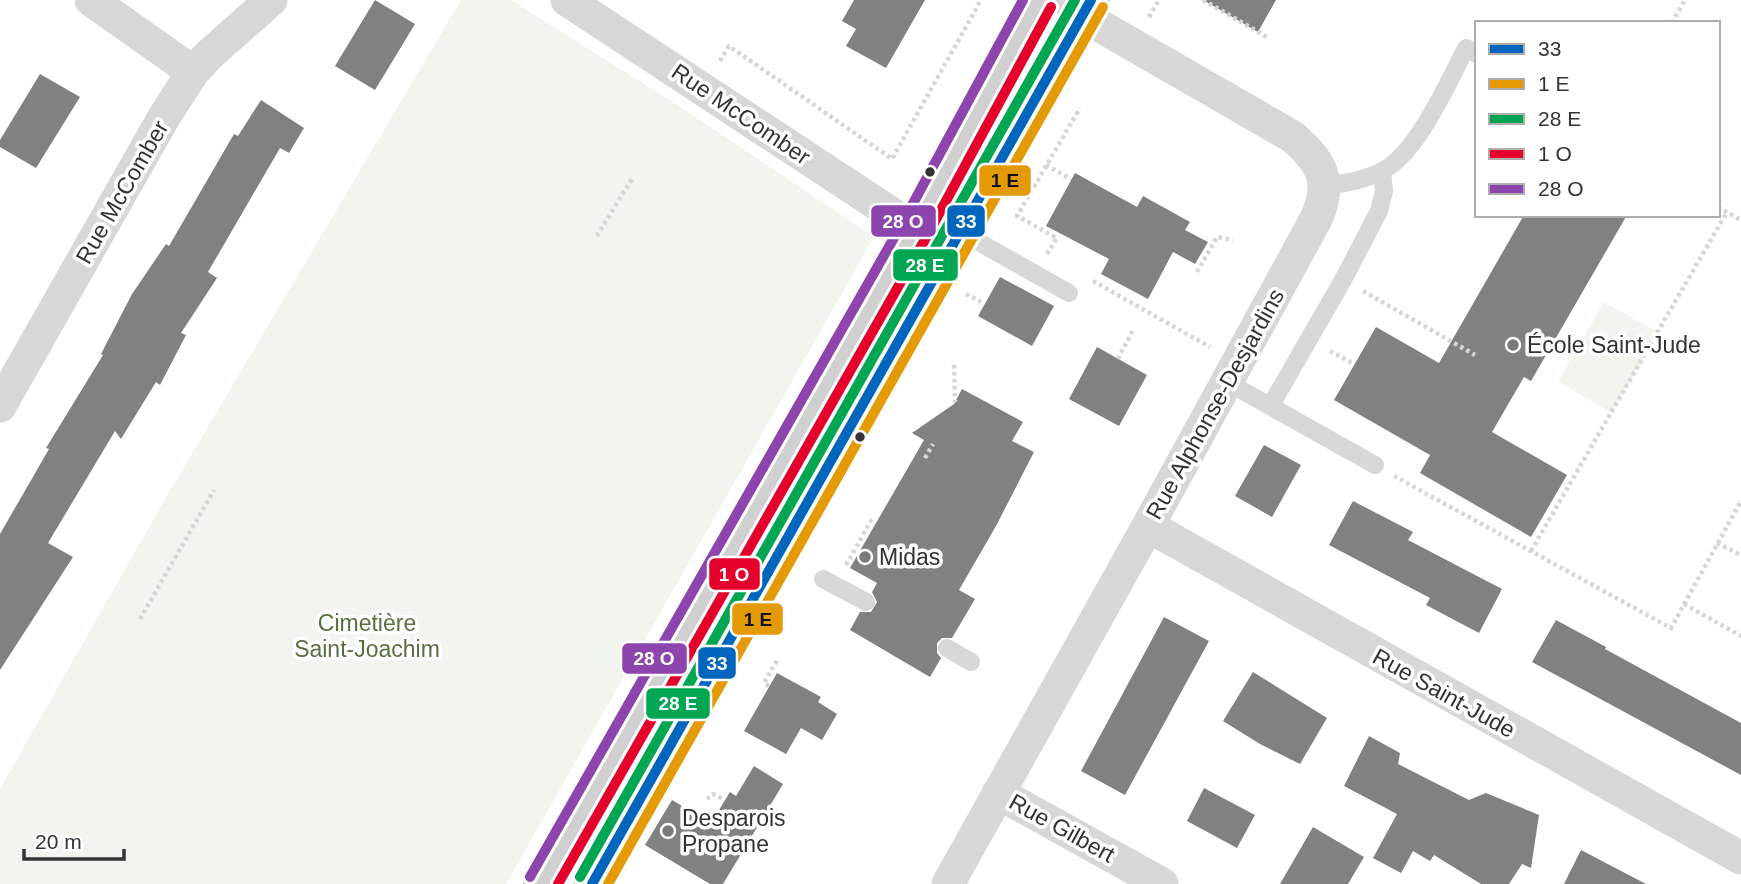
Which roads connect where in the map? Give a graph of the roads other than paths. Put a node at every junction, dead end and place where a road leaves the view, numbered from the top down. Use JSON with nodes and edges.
{"nodes":[{"id":1,"x":91,"y":0,"type":"edge"},
{"id":2,"x":271,"y":0,"type":"edge"},
{"id":3,"x":567,"y":0,"type":"edge"},
{"id":4,"x":1039,"y":0,"type":"edge"},
{"id":5,"x":1081,"y":5,"type":"edge"},
{"id":6,"x":1475,"y":53,"type":"edge"},
{"id":7,"x":193,"y":72,"type":"junction"},
{"id":8,"x":1382,"y":171,"type":"junction"},
{"id":9,"x":1325,"y":186,"type":"junction"},
{"id":10,"x":915,"y":229,"type":"junction"},
{"id":11,"x":961,"y":232,"type":"junction"},
{"id":12,"x":1069,"y":293,"type":"dead end"},
{"id":13,"x":1227,"y":382,"type":"junction"},
{"id":14,"x":1271,"y":405,"type":"junction"},
{"id":15,"x":0,"y":406,"type":"edge"},
{"id":16,"x":1375,"y":465,"type":"dead end"},
{"id":17,"x":1149,"y":526,"type":"junction"},
{"id":18,"x":823,"y":579,"type":"dead end"},
{"id":19,"x":866,"y":602,"type":"dead end"},
{"id":20,"x":947,"y":648,"type":"dead end"},
{"id":21,"x":971,"y":662,"type":"dead end"},
{"id":22,"x":999,"y":793,"type":"junction"},
{"id":23,"x":1741,"y":858,"type":"edge"},
{"id":24,"x":1741,"y":876,"type":"edge"},
{"id":25,"x":542,"y":884,"type":"edge"},
{"id":26,"x":592,"y":884,"type":"edge"},
{"id":27,"x":948,"y":884,"type":"edge"},
{"id":28,"x":1162,"y":884,"type":"edge"},
{"id":29,"x":1737,"y":884,"type":"edge"}],
"edges":[{"from":1,"to":7,"type":"street"},
{"from":2,"to":7,"type":"street","name":"Rue McComber"},
{"from":3,"to":10,"type":"street","name":"Rue McComber"},
{"from":4,"to":10,"type":"street"},
{"from":5,"to":9,"type":"street"},
{"from":5,"to":11,"type":"street"},
{"from":6,"to":8,"type":"lane"},
{"from":7,"to":15,"type":"street","name":"Rue McComber"},
{"from":8,"to":9,"type":"lane"},
{"from":8,"to":14,"type":"lane"},
{"from":9,"to":13,"type":"street","name":"Rue Alphonse-Desjardins"},
{"from":10,"to":25,"type":"street"},
{"from":11,"to":12,"type":"lane"},
{"from":11,"to":26,"type":"street"},
{"from":13,"to":14,"type":"lane"},
{"from":13,"to":17,"type":"street","name":"Rue Alphonse-Desjardins"},
{"from":14,"to":16,"type":"lane"},
{"from":17,"to":22,"type":"street","name":"Rue Alphonse-Desjardins"},
{"from":17,"to":23,"type":"street","name":"Rue Saint-Jude"},
{"from":18,"to":19,"type":"lane"},
{"from":20,"to":21,"type":"lane"},
{"from":22,"to":27,"type":"street","name":"Rue Alphonse-Desjardins"},
{"from":22,"to":28,"type":"street","name":"Rue Gilbert"},
{"from":24,"to":29,"type":"street"}]}
